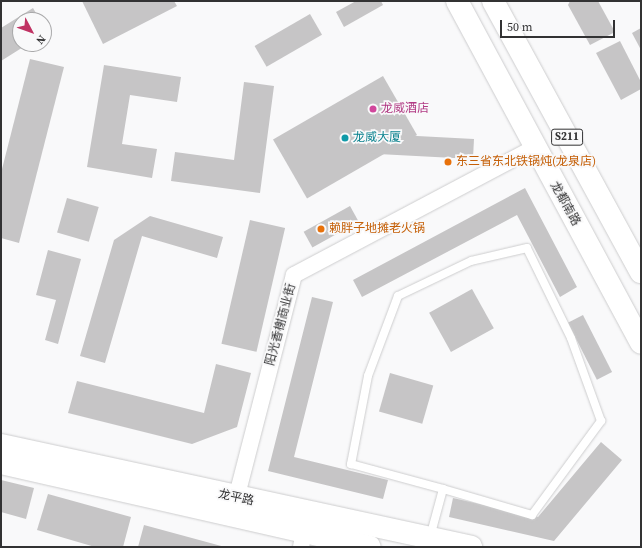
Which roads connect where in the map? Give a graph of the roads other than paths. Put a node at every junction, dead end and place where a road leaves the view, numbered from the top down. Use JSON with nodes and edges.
{"nodes":[{"id":1,"x":456,"y":1,"type":"edge"},
{"id":2,"x":493,"y":1,"type":"edge"},
{"id":3,"x":534,"y":148,"type":"junction"},
{"id":4,"x":641,"y":272,"type":"edge"},
{"id":5,"x":641,"y":343,"type":"edge"},
{"id":6,"x":1,"y":445,"type":"edge"},
{"id":7,"x":1,"y":463,"type":"edge"},
{"id":8,"x":443,"y":489,"type":"junction"},
{"id":9,"x":236,"y":499,"type":"junction"},
{"id":10,"x":430,"y":538,"type":"junction"},
{"id":11,"x":303,"y":539,"type":"edge"},
{"id":12,"x":370,"y":547,"type":"edge"},
{"id":13,"x":471,"y":547,"type":"edge"}],
"edges":[{"from":1,"to":3,"type":"street","name":"龙都南路","number":"S211"},
{"from":2,"to":4,"type":"street","number":"S211"},
{"from":3,"to":5,"type":"street","name":"龙都南路","number":"S211"},
{"from":3,"to":9,"type":"street","name":"阳光香榭商业街"},
{"from":6,"to":9,"type":"street","name":"龙平路"},
{"from":7,"to":11,"type":"street","name":"龙平路"},
{"from":8,"to":8,"type":"lane"},
{"from":8,"to":10,"type":"lane"},
{"from":9,"to":10,"type":"street","name":"龙平路"},
{"from":10,"to":13,"type":"street","name":"龙平路"},
{"from":11,"to":12,"type":"street","name":"龙平路"}]}
